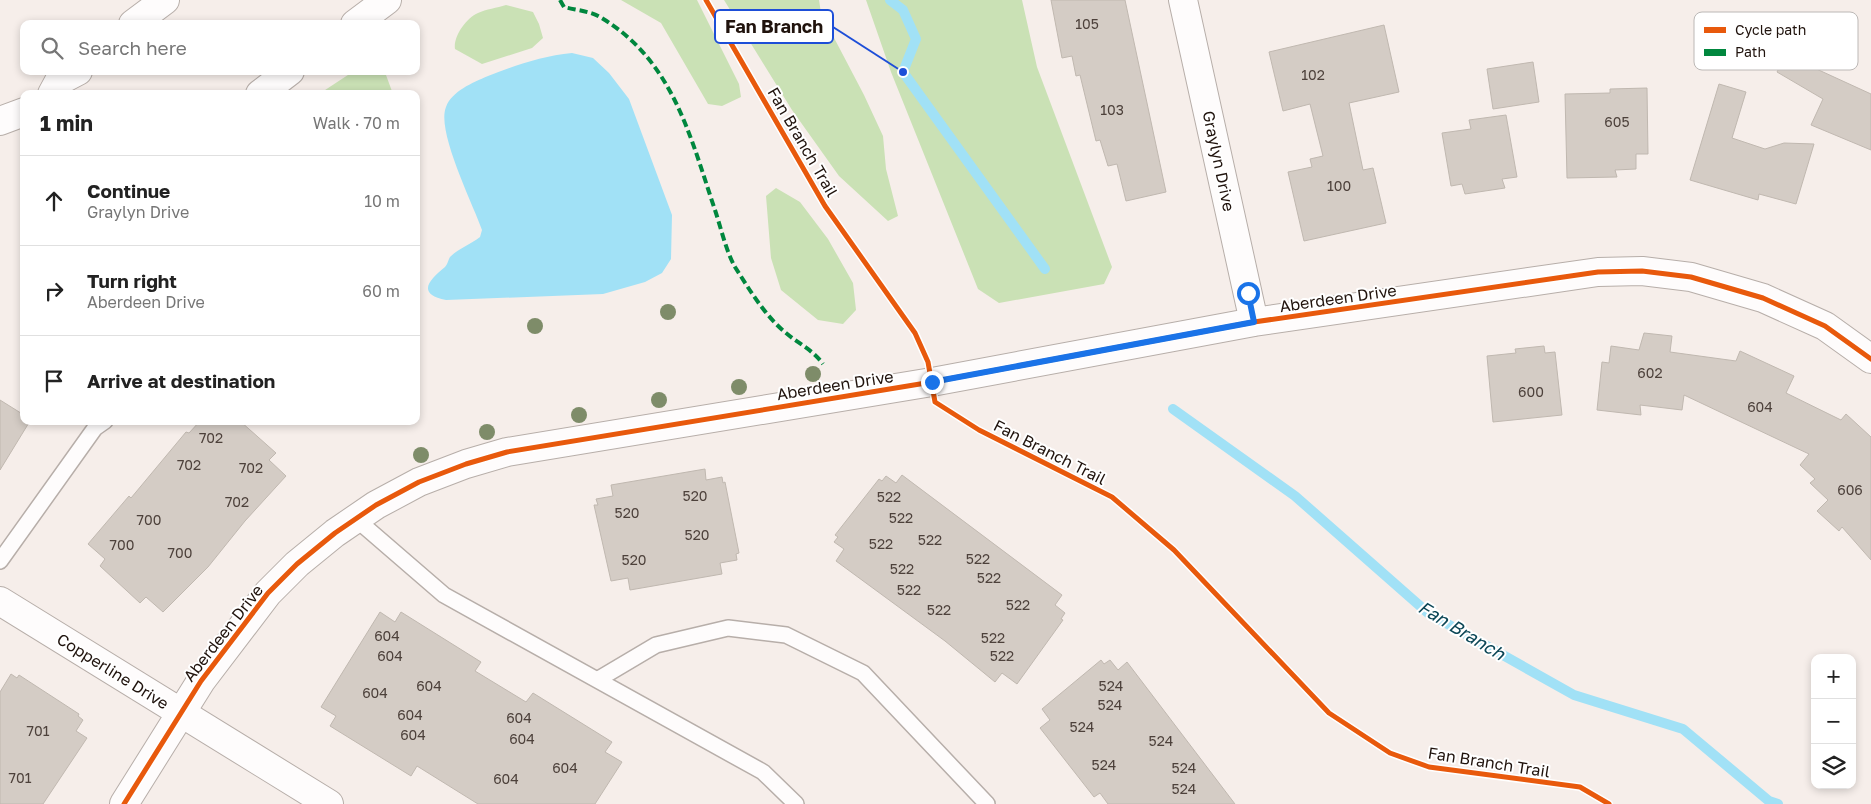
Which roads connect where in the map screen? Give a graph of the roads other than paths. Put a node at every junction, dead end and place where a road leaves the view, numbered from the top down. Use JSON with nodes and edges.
{"nodes":[{"id":1,"x":165,"y":0,"type":"edge"},
{"id":2,"x":387,"y":0,"type":"edge"},
{"id":3,"x":1183,"y":0,"type":"edge"},
{"id":4,"x":138,"y":20,"type":"edge"},
{"id":5,"x":360,"y":20,"type":"edge"},
{"id":6,"x":70,"y":75,"type":"edge"},
{"id":7,"x":285,"y":75,"type":"edge"},
{"id":8,"x":54,"y":90,"type":"edge"},
{"id":9,"x":265,"y":90,"type":"edge"},
{"id":10,"x":20,"y":114,"type":"edge"},
{"id":11,"x":0,"y":121,"type":"edge"},
{"id":12,"x":1254,"y":322,"type":"junction"},
{"id":13,"x":1871,"y":359,"type":"edge"},
{"id":14,"x":96,"y":425,"type":"edge"},
{"id":15,"x":356,"y":519,"type":"junction"},
{"id":16,"x":0,"y":561,"type":"edge"},
{"id":17,"x":0,"y":601,"type":"edge"},
{"id":18,"x":597,"y":680,"type":"junction"},
{"id":19,"x":180,"y":712,"type":"junction"},
{"id":20,"x":124,"y":804,"type":"edge"},
{"id":21,"x":330,"y":804,"type":"edge"},
{"id":22,"x":796,"y":804,"type":"edge"},
{"id":23,"x":987,"y":804,"type":"edge"}],
"edges":[{"from":1,"to":4,"type":"street"},
{"from":2,"to":5,"type":"street"},
{"from":3,"to":12,"type":"street","name":"Graylyn Drive"},
{"from":6,"to":8,"type":"street"},
{"from":7,"to":9,"type":"street"},
{"from":10,"to":11,"type":"street"},
{"from":12,"to":13,"type":"street","name":"Aberdeen Drive"},
{"from":12,"to":15,"type":"street","name":"Aberdeen Drive"},
{"from":14,"to":16,"type":"lane"},
{"from":15,"to":18,"type":"lane"},
{"from":15,"to":19,"type":"street","name":"Aberdeen Drive"},
{"from":17,"to":19,"type":"street","name":"Copperline Drive"},
{"from":18,"to":22,"type":"lane"},
{"from":18,"to":23,"type":"lane"},
{"from":19,"to":20,"type":"street","name":"Aberdeen Drive"},
{"from":19,"to":21,"type":"street","name":"Copperline Drive"}]}
